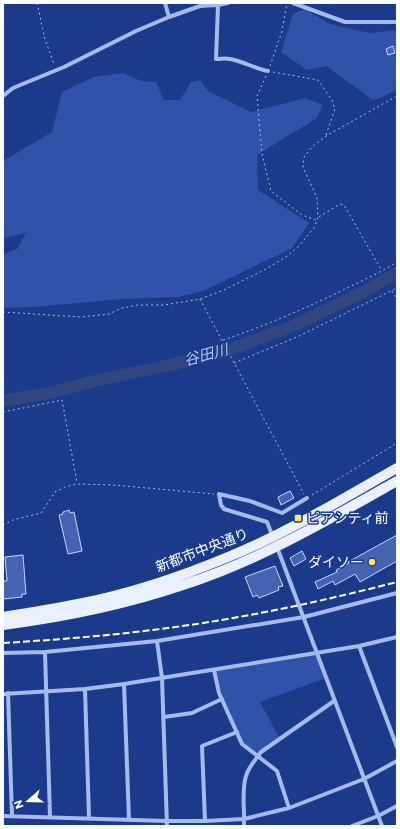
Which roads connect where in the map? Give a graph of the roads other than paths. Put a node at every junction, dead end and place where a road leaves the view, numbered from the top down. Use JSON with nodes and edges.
{"nodes":[{"id":1,"x":165,"y":3,"type":"edge"},
{"id":2,"x":228,"y":3,"type":"edge"},
{"id":3,"x":293,"y":3,"type":"edge"},
{"id":4,"x":218,"y":5,"type":"junction"},
{"id":5,"x":169,"y":17,"type":"junction"},
{"id":6,"x":397,"y":22,"type":"edge"},
{"id":7,"x":268,"y":71,"type":"road end"},
{"id":8,"x":3,"y":96,"type":"edge"},
{"id":9,"x":397,"y":468,"type":"edge"},
{"id":10,"x":397,"y":481,"type":"edge"},
{"id":11,"x":307,"y":498,"type":"road end"},
{"id":12,"x":275,"y":541,"type":"junction"},
{"id":13,"x":397,"y":593,"type":"edge"},
{"id":14,"x":3,"y":617,"type":"edge"},
{"id":15,"x":304,"y":617,"type":"junction"},
{"id":16,"x":3,"y":625,"type":"edge"},
{"id":17,"x":397,"y":637,"type":"edge"},
{"id":18,"x":157,"y":641,"type":"junction"},
{"id":19,"x":359,"y":646,"type":"junction"},
{"id":20,"x":45,"y":652,"type":"junction"},
{"id":21,"x":3,"y":653,"type":"edge"},
{"id":22,"x":317,"y":653,"type":"junction"},
{"id":23,"x":214,"y":670,"type":"junction"},
{"id":24,"x":162,"y":678,"type":"junction"},
{"id":25,"x":124,"y":684,"type":"junction"},
{"id":26,"x":85,"y":689,"type":"junction"},
{"id":27,"x":47,"y":691,"type":"junction"},
{"id":28,"x":8,"y":693,"type":"junction"},
{"id":29,"x":3,"y":694,"type":"edge"},
{"id":30,"x":222,"y":699,"type":"junction"},
{"id":31,"x":334,"y":702,"type":"junction"},
{"id":32,"x":164,"y":717,"type":"junction"},
{"id":33,"x":237,"y":732,"type":"junction"},
{"id":34,"x":397,"y":748,"type":"edge"},
{"id":35,"x":257,"y":757,"type":"junction"},
{"id":36,"x":397,"y":761,"type":"edge"},
{"id":37,"x":364,"y":779,"type":"junction"},
{"id":38,"x":397,"y":806,"type":"edge"},
{"id":39,"x":289,"y":808,"type":"junction"},
{"id":40,"x":3,"y":816,"type":"edge"},
{"id":41,"x":12,"y":816,"type":"junction"},
{"id":42,"x":50,"y":816,"type":"junction"},
{"id":43,"x":378,"y":816,"type":"junction"},
{"id":44,"x":89,"y":818,"type":"junction"},
{"id":45,"x":244,"y":818,"type":"junction"},
{"id":46,"x":129,"y":820,"type":"junction"},
{"id":47,"x":205,"y":821,"type":"junction"},
{"id":48,"x":167,"y":824,"type":"edge"},
{"id":49,"x":244,"y":826,"type":"edge"},
{"id":50,"x":352,"y":826,"type":"edge"},
{"id":51,"x":382,"y":826,"type":"edge"}],
"edges":[{"from":1,"to":5,"type":"street"},
{"from":2,"to":4,"type":"street"},
{"from":3,"to":6,"type":"street"},
{"from":4,"to":5,"type":"street"},
{"from":4,"to":7,"type":"street"},
{"from":5,"to":8,"type":"street"},
{"from":9,"to":12,"type":"main road","name":"新都市中央通り"},
{"from":10,"to":12,"type":"main road","name":"新都市中央通り"},
{"from":11,"to":12,"type":"street"},
{"from":12,"to":14,"type":"main road","name":"新都市中央通り"},
{"from":12,"to":15,"type":"street"},
{"from":12,"to":16,"type":"main road","name":"新都市中央通り"},
{"from":13,"to":15,"type":"street"},
{"from":15,"to":18,"type":"street"},
{"from":15,"to":22,"type":"street"},
{"from":17,"to":19,"type":"street"},
{"from":18,"to":20,"type":"street"},
{"from":18,"to":24,"type":"street"},
{"from":19,"to":22,"type":"street"},
{"from":19,"to":34,"type":"street"},
{"from":20,"to":21,"type":"street"},
{"from":20,"to":27,"type":"street"},
{"from":22,"to":23,"type":"street"},
{"from":22,"to":31,"type":"street"},
{"from":23,"to":24,"type":"street"},
{"from":23,"to":30,"type":"street"},
{"from":24,"to":25,"type":"street"},
{"from":24,"to":32,"type":"street"},
{"from":25,"to":26,"type":"street"},
{"from":25,"to":46,"type":"street"},
{"from":26,"to":27,"type":"street"},
{"from":26,"to":44,"type":"street"},
{"from":27,"to":28,"type":"street"},
{"from":27,"to":42,"type":"street"},
{"from":28,"to":29,"type":"street"},
{"from":28,"to":41,"type":"street"},
{"from":30,"to":32,"type":"street"},
{"from":30,"to":33,"type":"street"},
{"from":31,"to":35,"type":"street"},
{"from":31,"to":37,"type":"street"},
{"from":32,"to":48,"type":"street"},
{"from":33,"to":35,"type":"street"},
{"from":33,"to":47,"type":"street"},
{"from":35,"to":39,"type":"street"},
{"from":35,"to":45,"type":"street"},
{"from":36,"to":37,"type":"street"},
{"from":37,"to":39,"type":"street"},
{"from":37,"to":43,"type":"street"},
{"from":38,"to":43,"type":"street"},
{"from":39,"to":45,"type":"street"},
{"from":40,"to":41,"type":"street"},
{"from":41,"to":42,"type":"street"},
{"from":42,"to":44,"type":"street"},
{"from":43,"to":50,"type":"street"},
{"from":43,"to":51,"type":"street"},
{"from":44,"to":46,"type":"street"},
{"from":45,"to":47,"type":"street"},
{"from":45,"to":49,"type":"street"},
{"from":46,"to":48,"type":"street"},
{"from":47,"to":48,"type":"street"}]}
